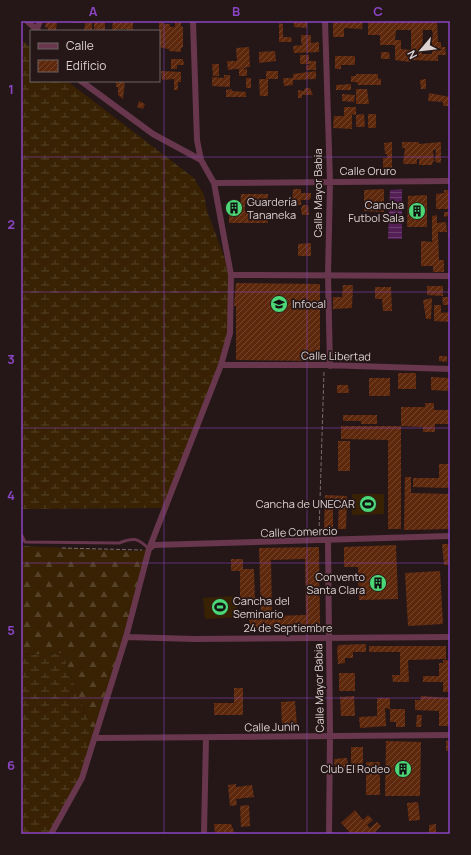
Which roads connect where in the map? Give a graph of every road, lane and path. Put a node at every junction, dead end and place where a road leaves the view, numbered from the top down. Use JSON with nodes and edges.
{"nodes":[{"id":1,"x":27,"y":21,"type":"edge"},
{"id":2,"x":40,"y":21,"type":"edge"},
{"id":3,"x":193,"y":21,"type":"edge"},
{"id":4,"x":325,"y":21,"type":"edge"},
{"id":5,"x":37,"y":30,"type":"edge"},
{"id":6,"x":82,"y":82,"type":"edge"},
{"id":7,"x":201,"y":160,"type":"junction"},
{"id":8,"x":450,"y":181,"type":"edge"},
{"id":9,"x":330,"y":182,"type":"junction"},
{"id":10,"x":214,"y":183,"type":"junction"},
{"id":11,"x":230,"y":275,"type":"junction"},
{"id":12,"x":328,"y":275,"type":"junction"},
{"id":13,"x":450,"y":276,"type":"edge"},
{"id":14,"x":221,"y":365,"type":"junction"},
{"id":15,"x":327,"y":366,"type":"junction"},
{"id":16,"x":450,"y":368,"type":"edge"},
{"id":17,"x":21,"y":534,"type":"edge"},
{"id":18,"x":450,"y":536,"type":"edge"},
{"id":19,"x":318,"y":541,"type":"junction"},
{"id":20,"x":328,"y":541,"type":"junction"},
{"id":21,"x":61,"y":548,"type":"dead end"},
{"id":22,"x":149,"y":549,"type":"junction"},
{"id":23,"x":137,"y":551,"type":"dead end"},
{"id":24,"x":126,"y":637,"type":"junction"},
{"id":25,"x":450,"y":637,"type":"edge"},
{"id":26,"x":328,"y":638,"type":"junction"},
{"id":27,"x":450,"y":735,"type":"edge"},
{"id":28,"x":330,"y":736,"type":"junction"},
{"id":29,"x":95,"y":738,"type":"junction"},
{"id":30,"x":206,"y":738,"type":"junction"},
{"id":31,"x":51,"y":834,"type":"edge"},
{"id":32,"x":204,"y":834,"type":"edge"},
{"id":33,"x":329,"y":834,"type":"edge"}],
"edges":[{"from":1,"to":5,"type":"street"},
{"from":2,"to":5,"type":"street"},
{"from":3,"to":7,"type":"street"},
{"from":4,"to":9,"type":"street","name":"Calle Mayor Babia"},
{"from":6,"to":7,"type":"street"},
{"from":7,"to":10,"type":"street"},
{"from":8,"to":9,"type":"street","name":"Calle Oruro"},
{"from":9,"to":10,"type":"street","name":"Calle Oruro"},
{"from":9,"to":12,"type":"street","name":"Calle Mayor Babia"},
{"from":10,"to":11,"type":"street"},
{"from":11,"to":12,"type":"street"},
{"from":11,"to":14,"type":"street"},
{"from":12,"to":13,"type":"street"},
{"from":12,"to":15,"type":"street","name":"Calle Mayor Babia"},
{"from":14,"to":15,"type":"street","name":"Calle Libertad"},
{"from":14,"to":22,"type":"street"},
{"from":15,"to":16,"type":"street","name":"Calle Libertad"},
{"from":15,"to":19,"type":"path"},
{"from":17,"to":22,"type":"lane"},
{"from":18,"to":20,"type":"street","name":"Calle Comercio"},
{"from":19,"to":20,"type":"street","name":"Calle Comercio"},
{"from":19,"to":22,"type":"street","name":"Calle Comercio"},
{"from":20,"to":26,"type":"street","name":"Calle Mayor Babia"},
{"from":21,"to":23,"type":"path"},
{"from":22,"to":24,"type":"street"},
{"from":24,"to":26,"type":"street","name":"24 de Septiembre"},
{"from":24,"to":29,"type":"street"},
{"from":25,"to":26,"type":"street","name":"24 de Septiembre"},
{"from":26,"to":28,"type":"street","name":"Calle Mayor Babia"},
{"from":27,"to":28,"type":"street","name":"Calle Junín"},
{"from":28,"to":30,"type":"street","name":"Calle Junín"},
{"from":28,"to":33,"type":"street","name":"Calle Mayor Babia"},
{"from":29,"to":30,"type":"street","name":"Calle Junín"},
{"from":29,"to":31,"type":"street"},
{"from":30,"to":32,"type":"street"}]}
